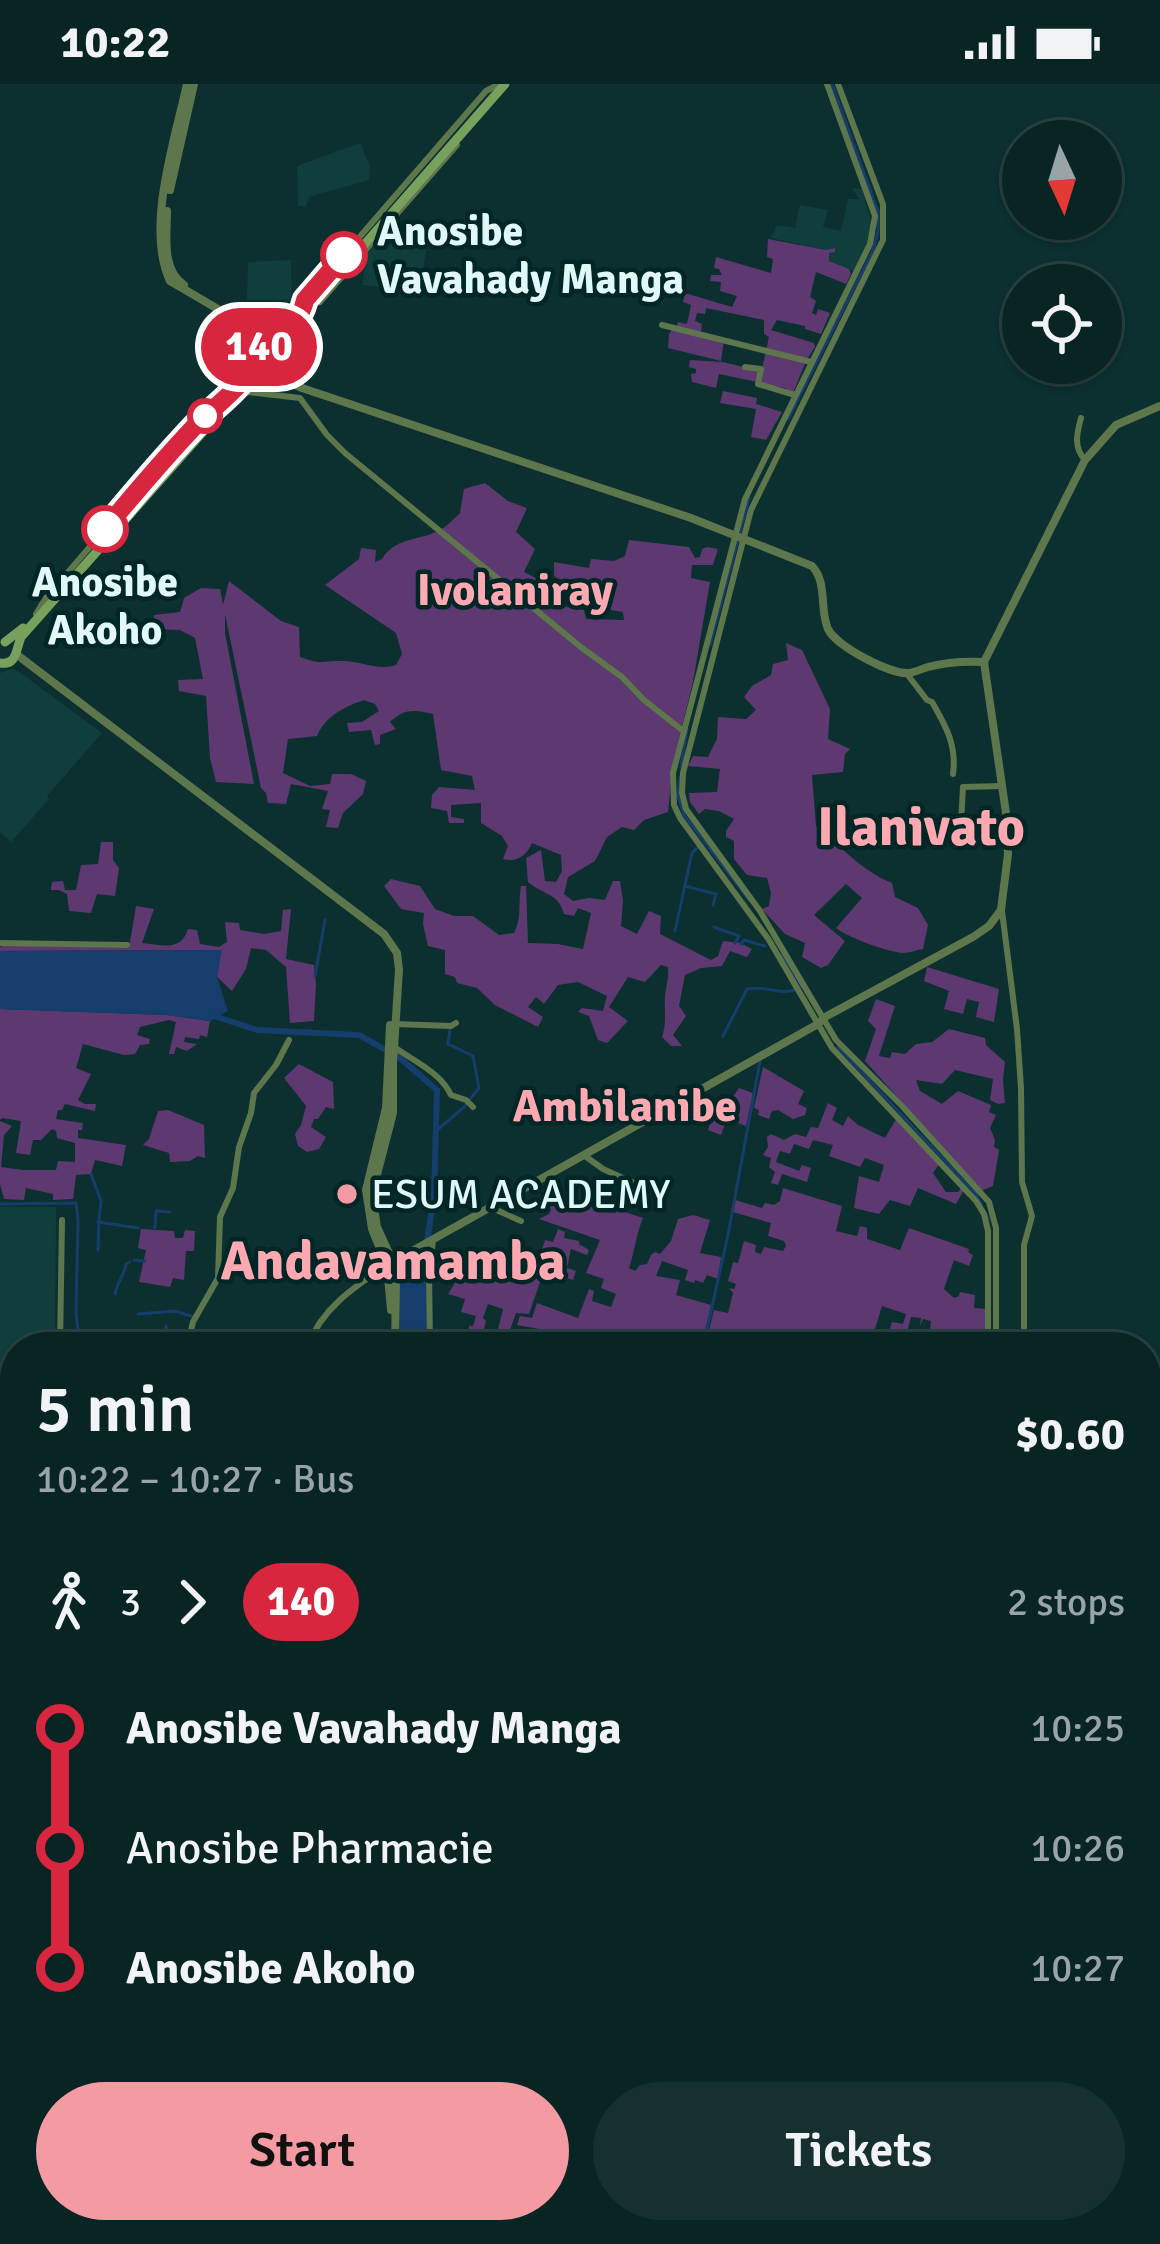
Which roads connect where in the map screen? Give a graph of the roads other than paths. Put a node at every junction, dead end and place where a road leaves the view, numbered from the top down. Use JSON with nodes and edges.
{"nodes":[{"id":1,"x":190,"y":84,"type":"edge"},
{"id":2,"x":502,"y":84,"type":"edge"},
{"id":3,"x":827,"y":84,"type":"edge"},
{"id":4,"x":838,"y":84,"type":"edge"},
{"id":5,"x":306,"y":309,"type":"junction"},
{"id":6,"x":662,"y":325,"type":"dead end"},
{"id":7,"x":266,"y":345,"type":"junction"},
{"id":8,"x":812,"y":362,"type":"junction"},
{"id":9,"x":745,"y":367,"type":"dead end"},
{"id":10,"x":274,"y":369,"type":"junction"},
{"id":11,"x":248,"y":392,"type":"dead end"},
{"id":12,"x":795,"y":395,"type":"junction"},
{"id":13,"x":232,"y":396,"type":"junction"},
{"id":14,"x":1160,"y":406,"type":"edge"},
{"id":15,"x":1082,"y":418,"type":"dead end"},
{"id":16,"x":1085,"y":460,"type":"junction"},
{"id":17,"x":740,"y":536,"type":"junction"},
{"id":18,"x":38,"y":615,"type":"junction"},
{"id":19,"x":3,"y":642,"type":"edge"},
{"id":20,"x":6,"y":661,"type":"edge"},
{"id":21,"x":984,"y":662,"type":"junction"},
{"id":22,"x":907,"y":674,"type":"junction"},
{"id":23,"x":682,"y":730,"type":"junction"},
{"id":24,"x":953,"y":774,"type":"dead end"},
{"id":25,"x":1003,"y":786,"type":"junction"},
{"id":26,"x":961,"y":824,"type":"dead end"},
{"id":27,"x":1001,"y":910,"type":"junction"},
{"id":28,"x":0,"y":944,"type":"edge"},
{"id":29,"x":127,"y":945,"type":"dead end"},
{"id":30,"x":821,"y":1021,"type":"junction"},
{"id":31,"x":455,"y":1023,"type":"dead end"},
{"id":32,"x":395,"y":1024,"type":"junction"},
{"id":33,"x":289,"y":1040,"type":"dead end"},
{"id":34,"x":391,"y":1052,"type":"junction"},
{"id":35,"x":470,"y":1104,"type":"dead end"},
{"id":36,"x":585,"y":1156,"type":"junction"},
{"id":37,"x":663,"y":1196,"type":"dead end"},
{"id":38,"x":492,"y":1208,"type":"junction"},
{"id":39,"x":62,"y":1220,"type":"dead end"},
{"id":40,"x":521,"y":1221,"type":"dead end"},
{"id":41,"x":430,"y":1243,"type":"junction"},
{"id":42,"x":390,"y":1263,"type":"junction"},
{"id":43,"x":60,"y":1332,"type":"edge"},
{"id":44,"x":191,"y":1332,"type":"edge"},
{"id":45,"x":315,"y":1332,"type":"edge"},
{"id":46,"x":394,"y":1332,"type":"edge"},
{"id":47,"x":430,"y":1332,"type":"edge"},
{"id":48,"x":991,"y":1332,"type":"edge"},
{"id":49,"x":1024,"y":1332,"type":"edge"}],
"edges":[{"from":1,"to":7,"type":"street"},
{"from":2,"to":5,"type":"main road"},
{"from":3,"to":8,"type":"street"},
{"from":4,"to":17,"type":"street"},
{"from":5,"to":7,"type":"main road"},
{"from":5,"to":7,"type":"main road"},
{"from":6,"to":8,"type":"street"},
{"from":7,"to":10,"type":"main road"},
{"from":7,"to":10,"type":"main road"},
{"from":7,"to":13,"type":"main road"},
{"from":8,"to":12,"type":"street"},
{"from":9,"to":12,"type":"street"},
{"from":10,"to":13,"type":"main road"},
{"from":10,"to":17,"type":"street"},
{"from":11,"to":23,"type":"street"},
{"from":12,"to":17,"type":"street"},
{"from":13,"to":18,"type":"main road"},
{"from":14,"to":16,"type":"street"},
{"from":15,"to":16,"type":"street"},
{"from":16,"to":21,"type":"street"},
{"from":17,"to":22,"type":"street"},
{"from":17,"to":23,"type":"street"},
{"from":17,"to":30,"type":"street"},
{"from":18,"to":19,"type":"main road"},
{"from":18,"to":20,"type":"main road"},
{"from":19,"to":20,"type":"main road"},
{"from":20,"to":32,"type":"street"},
{"from":20,"to":34,"type":"street"},
{"from":21,"to":22,"type":"street"},
{"from":21,"to":25,"type":"street"},
{"from":22,"to":24,"type":"street"},
{"from":23,"to":30,"type":"street"},
{"from":25,"to":26,"type":"street"},
{"from":25,"to":27,"type":"street"},
{"from":27,"to":30,"type":"street"},
{"from":27,"to":49,"type":"street"},
{"from":28,"to":29,"type":"street"},
{"from":30,"to":36,"type":"street"},
{"from":30,"to":48,"type":"street"},
{"from":31,"to":32,"type":"street"},
{"from":32,"to":34,"type":"street"},
{"from":33,"to":44,"type":"street"},
{"from":34,"to":35,"type":"street"},
{"from":34,"to":42,"type":"street"},
{"from":36,"to":37,"type":"street"},
{"from":36,"to":38,"type":"street"},
{"from":38,"to":40,"type":"street"},
{"from":38,"to":41,"type":"street"},
{"from":39,"to":43,"type":"street"},
{"from":41,"to":42,"type":"street"},
{"from":41,"to":47,"type":"street"},
{"from":42,"to":45,"type":"street"},
{"from":42,"to":46,"type":"street"}]}
